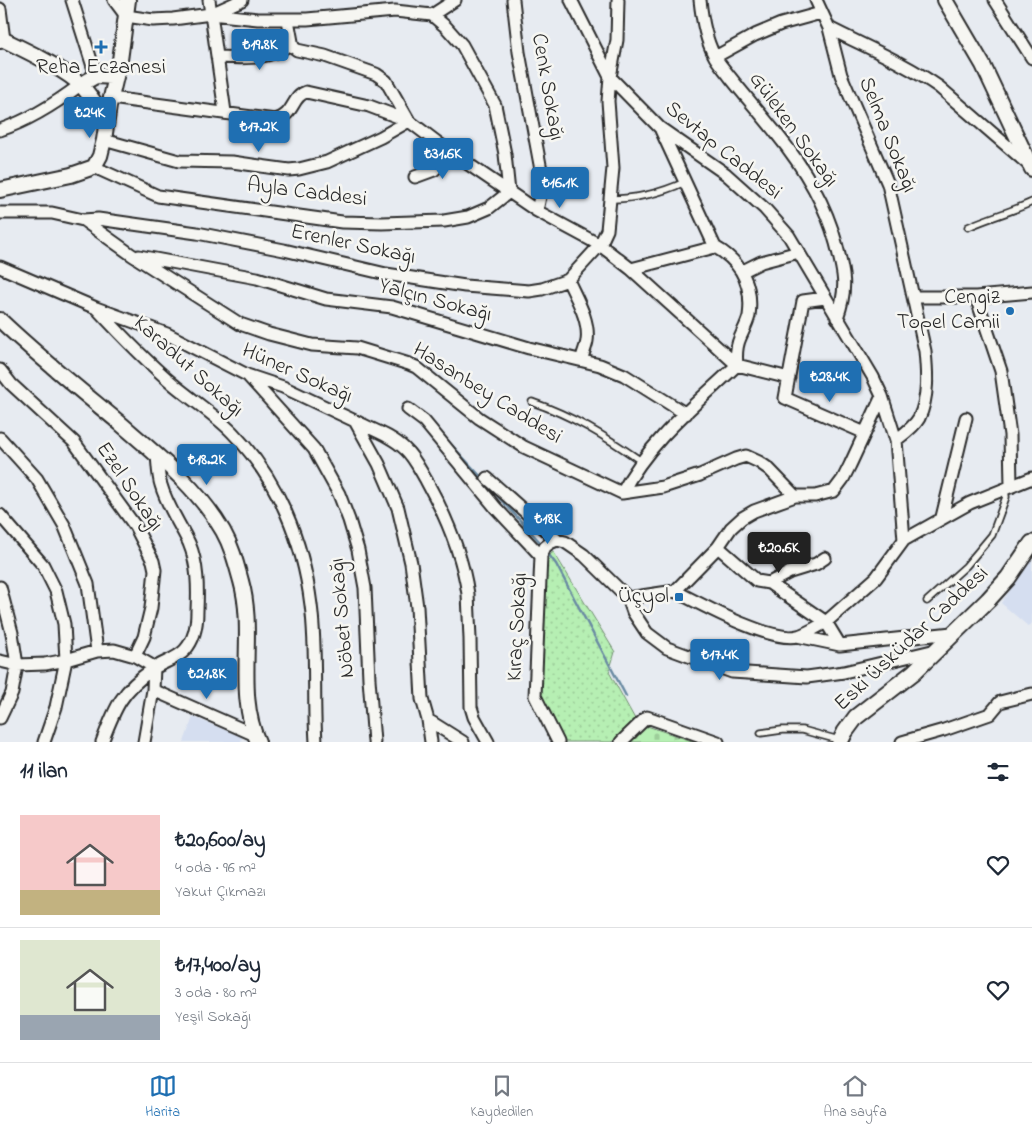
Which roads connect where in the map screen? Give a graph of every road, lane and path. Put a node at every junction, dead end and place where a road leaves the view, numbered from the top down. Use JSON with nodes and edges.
{"nodes":[{"id":1,"x":72,"y":0,"type":"edge"},
{"id":2,"x":114,"y":0,"type":"edge"},
{"id":3,"x":128,"y":0,"type":"edge"},
{"id":4,"x":209,"y":0,"type":"edge"},
{"id":5,"x":242,"y":0,"type":"edge"},
{"id":6,"x":456,"y":0,"type":"edge"},
{"id":7,"x":513,"y":0,"type":"edge"},
{"id":8,"x":571,"y":0,"type":"edge"},
{"id":9,"x":618,"y":0,"type":"edge"},
{"id":10,"x":700,"y":0,"type":"edge"},
{"id":11,"x":816,"y":0,"type":"edge"},
{"id":12,"x":945,"y":0,"type":"edge"},
{"id":13,"x":995,"y":0,"type":"edge"},
{"id":14,"x":0,"y":9,"type":"edge"},
{"id":15,"x":822,"y":13,"type":"junction"},
{"id":16,"x":211,"y":14,"type":"junction"},
{"id":17,"x":126,"y":16,"type":"junction"},
{"id":18,"x":432,"y":16,"type":"junction"},
{"id":19,"x":288,"y":20,"type":"junction"},
{"id":20,"x":829,"y":28,"type":"junction"},
{"id":21,"x":1,"y":39,"type":"edge"},
{"id":22,"x":291,"y":43,"type":"junction"},
{"id":23,"x":217,"y":57,"type":"junction"},
{"id":24,"x":715,"y":57,"type":"junction"},
{"id":25,"x":1032,"y":58,"type":"edge"},
{"id":26,"x":96,"y":76,"type":"junction"},
{"id":27,"x":116,"y":77,"type":"junction"},
{"id":28,"x":610,"y":77,"type":"junction"},
{"id":29,"x":80,"y":85,"type":"junction"},
{"id":30,"x":111,"y":98,"type":"junction"},
{"id":31,"x":225,"y":112,"type":"junction"},
{"id":32,"x":107,"y":119,"type":"junction"},
{"id":33,"x":409,"y":121,"type":"junction"},
{"id":34,"x":2,"y":126,"type":"edge"},
{"id":35,"x":660,"y":128,"type":"junction"},
{"id":36,"x":104,"y":140,"type":"junction"},
{"id":37,"x":451,"y":153,"type":"junction"},
{"id":38,"x":94,"y":167,"type":"junction"},
{"id":39,"x":1031,"y":167,"type":"edge"},
{"id":40,"x":415,"y":177,"type":"dead end"},
{"id":41,"x":685,"y":182,"type":"junction"},
{"id":42,"x":0,"y":190,"type":"edge"},
{"id":43,"x":509,"y":192,"type":"junction"},
{"id":44,"x":610,"y":199,"type":"junction"},
{"id":45,"x":1032,"y":202,"type":"edge"},
{"id":46,"x":537,"y":211,"type":"junction"},
{"id":47,"x":0,"y":212,"type":"edge"},
{"id":48,"x":83,"y":220,"type":"junction"},
{"id":49,"x":968,"y":227,"type":"dead end"},
{"id":50,"x":600,"y":245,"type":"junction"},
{"id":51,"x":715,"y":247,"type":"junction"},
{"id":52,"x":799,"y":252,"type":"junction"},
{"id":53,"x":132,"y":255,"type":"junction"},
{"id":54,"x":0,"y":267,"type":"edge"},
{"id":55,"x":631,"y":269,"type":"junction"},
{"id":56,"x":743,"y":271,"type":"junction"},
{"id":57,"x":568,"y":280,"type":"junction"},
{"id":58,"x":1032,"y":292,"type":"edge"},
{"id":59,"x":912,"y":297,"type":"junction"},
{"id":60,"x":976,"y":297,"type":"junction"},
{"id":61,"x":825,"y":298,"type":"junction"},
{"id":62,"x":96,"y":308,"type":"junction"},
{"id":63,"x":838,"y":318,"type":"junction"},
{"id":64,"x":0,"y":320,"type":"edge"},
{"id":65,"x":581,"y":360,"type":"junction"},
{"id":66,"x":736,"y":365,"type":"junction"},
{"id":67,"x":0,"y":370,"type":"edge"},
{"id":68,"x":247,"y":375,"type":"junction"},
{"id":69,"x":789,"y":378,"type":"junction"},
{"id":70,"x":882,"y":396,"type":"junction"},
{"id":71,"x":532,"y":402,"type":"dead end"},
{"id":72,"x":408,"y":409,"type":"dead end"},
{"id":73,"x":686,"y":414,"type":"junction"},
{"id":74,"x":966,"y":418,"type":"dead end"},
{"id":75,"x":355,"y":421,"type":"junction"},
{"id":76,"x":865,"y":433,"type":"junction"},
{"id":77,"x":0,"y":438,"type":"edge"},
{"id":78,"x":896,"y":440,"type":"junction"},
{"id":79,"x":157,"y":455,"type":"junction"},
{"id":80,"x":641,"y":461,"type":"junction"},
{"id":81,"x":487,"y":478,"type":"dead end"},
{"id":82,"x":1032,"y":478,"type":"edge"},
{"id":83,"x":1008,"y":488,"type":"junction"},
{"id":84,"x":622,"y":493,"type":"junction"},
{"id":85,"x":795,"y":496,"type":"junction"},
{"id":86,"x":0,"y":515,"type":"edge"},
{"id":87,"x":942,"y":517,"type":"junction"},
{"id":88,"x":557,"y":540,"type":"junction"},
{"id":89,"x":904,"y":540,"type":"junction"},
{"id":90,"x":1032,"y":544,"type":"edge"},
{"id":91,"x":718,"y":547,"type":"junction"},
{"id":92,"x":541,"y":556,"type":"junction"},
{"id":93,"x":825,"y":558,"type":"dead end"},
{"id":94,"x":769,"y":583,"type":"junction"},
{"id":95,"x":0,"y":587,"type":"edge"},
{"id":96,"x":675,"y":591,"type":"junction"},
{"id":97,"x":628,"y":598,"type":"junction"},
{"id":98,"x":927,"y":602,"type":"dead end"},
{"id":99,"x":826,"y":622,"type":"junction"},
{"id":100,"x":952,"y":633,"type":"junction"},
{"id":101,"x":797,"y":636,"type":"junction"},
{"id":102,"x":840,"y":645,"type":"junction"},
{"id":103,"x":97,"y":650,"type":"junction"},
{"id":104,"x":936,"y":650,"type":"junction"},
{"id":105,"x":135,"y":656,"type":"junction"},
{"id":106,"x":66,"y":660,"type":"junction"},
{"id":107,"x":0,"y":661,"type":"edge"},
{"id":108,"x":17,"y":665,"type":"junction"},
{"id":109,"x":154,"y":668,"type":"junction"},
{"id":110,"x":153,"y":690,"type":"junction"},
{"id":111,"x":1032,"y":694,"type":"edge"},
{"id":112,"x":0,"y":718,"type":"edge"},
{"id":113,"x":428,"y":720,"type":"junction"},
{"id":114,"x":760,"y":733,"type":"dead end"},
{"id":115,"x":257,"y":738,"type":"edge"},
{"id":116,"x":932,"y":738,"type":"edge"},
{"id":117,"x":840,"y":741,"type":"edge"},
{"id":118,"x":44,"y":742,"type":"edge"},
{"id":119,"x":102,"y":742,"type":"edge"},
{"id":120,"x":144,"y":742,"type":"edge"},
{"id":121,"x":316,"y":742,"type":"edge"},
{"id":122,"x":374,"y":742,"type":"edge"},
{"id":123,"x":431,"y":742,"type":"edge"},
{"id":124,"x":463,"y":742,"type":"edge"},
{"id":125,"x":488,"y":742,"type":"edge"},
{"id":126,"x":558,"y":742,"type":"edge"},
{"id":127,"x":621,"y":742,"type":"edge"},
{"id":128,"x":718,"y":742,"type":"edge"},
{"id":129,"x":902,"y":742,"type":"edge"}],
"edges":[{"from":1,"to":26,"type":"street"},
{"from":2,"to":17,"type":"street"},
{"from":3,"to":17,"type":"street"},
{"from":4,"to":16,"type":"street"},
{"from":5,"to":16,"type":"street"},
{"from":6,"to":18,"type":"street"},
{"from":7,"to":46,"type":"street","name":"Cenk Sokağı"},
{"from":8,"to":28,"type":"street","name":"Sevtap Caddesi"},
{"from":9,"to":28,"type":"street"},
{"from":10,"to":24,"type":"street","name":"Güleken Sokağı"},
{"from":11,"to":15,"type":"street","name":"Selma Sokağı"},
{"from":12,"to":39,"type":"street"},
{"from":13,"to":25,"type":"street"},
{"from":14,"to":21,"type":"street"},
{"from":15,"to":20,"type":"street","name":"Selma Sokağı"},
{"from":15,"to":24,"type":"street"},
{"from":16,"to":17,"type":"street"},
{"from":16,"to":19,"type":"street"},
{"from":16,"to":23,"type":"street"},
{"from":17,"to":27,"type":"street"},
{"from":18,"to":19,"type":"street"},
{"from":18,"to":43,"type":"street"},
{"from":19,"to":22,"type":"street"},
{"from":20,"to":39,"type":"street"},
{"from":20,"to":59,"type":"street","name":"Selma Sokağı"},
{"from":21,"to":29,"type":"street"},
{"from":22,"to":23,"type":"street"},
{"from":22,"to":33,"type":"street"},
{"from":23,"to":31,"type":"street"},
{"from":24,"to":63,"type":"street","name":"Güleken Sokağı"},
{"from":26,"to":27,"type":"street"},
{"from":26,"to":29,"type":"street"},
{"from":27,"to":30,"type":"street"},
{"from":28,"to":35,"type":"street","name":"Sevtap Caddesi"},
{"from":28,"to":44,"type":"street"},
{"from":29,"to":32,"type":"street"},
{"from":29,"to":34,"type":"street"},
{"from":30,"to":31,"type":"street"},
{"from":30,"to":32,"type":"street"},
{"from":31,"to":33,"type":"street"},
{"from":32,"to":36,"type":"street"},
{"from":33,"to":36,"type":"street"},
{"from":33,"to":37,"type":"street"},
{"from":35,"to":41,"type":"street"},
{"from":35,"to":52,"type":"street","name":"Sevtap Caddesi"},
{"from":36,"to":38,"type":"street"},
{"from":37,"to":40,"type":"street"},
{"from":37,"to":43,"type":"street"},
{"from":38,"to":42,"type":"street"},
{"from":38,"to":43,"type":"street","name":"Ayla Caddesi"},
{"from":41,"to":44,"type":"lane"},
{"from":41,"to":51,"type":"street"},
{"from":43,"to":46,"type":"street"},
{"from":44,"to":50,"type":"street"},
{"from":45,"to":49,"type":"lane"},
{"from":46,"to":50,"type":"street"},
{"from":47,"to":48,"type":"street","name":"Erenler Sokağı"},
{"from":48,"to":53,"type":"street","name":"Erenler Sokağı"},
{"from":48,"to":57,"type":"street","name":"Erenler Sokağı"},
{"from":50,"to":55,"type":"street"},
{"from":50,"to":57,"type":"street","name":"Erenler Sokağı"},
{"from":51,"to":55,"type":"street"},
{"from":51,"to":56,"type":"street"},
{"from":52,"to":56,"type":"street"},
{"from":52,"to":61,"type":"street","name":"Sevtap Caddesi"},
{"from":53,"to":65,"type":"street","name":"Yalçın Sokağı"},
{"from":53,"to":84,"type":"street","name":"Hasanbey Caddesi"},
{"from":54,"to":62,"type":"street","name":"Hüner Sokağı"},
{"from":55,"to":66,"type":"street"},
{"from":56,"to":66,"type":"street"},
{"from":57,"to":65,"type":"street"},
{"from":58,"to":60,"type":"street"},
{"from":59,"to":60,"type":"street"},
{"from":59,"to":78,"type":"street","name":"Selma Sokağı"},
{"from":60,"to":83,"type":"street"},
{"from":61,"to":63,"type":"street","name":"Sevtap Caddesi"},
{"from":61,"to":69,"type":"street"},
{"from":62,"to":68,"type":"street","name":"Hüner Sokağı"},
{"from":62,"to":121,"type":"street","name":"Karadut Sokağı"},
{"from":63,"to":70,"type":"street","name":"Sevtap Caddesi"},
{"from":64,"to":79,"type":"street"},
{"from":65,"to":73,"type":"street","name":"Yalçın Sokağı"},
{"from":66,"to":69,"type":"street"},
{"from":66,"to":73,"type":"street"},
{"from":67,"to":105,"type":"street","name":"Ezel Sokağı"},
{"from":68,"to":75,"type":"street","name":"Hüner Sokağı"},
{"from":68,"to":122,"type":"street","name":"Nöbet Sokağı"},
{"from":69,"to":76,"type":"street"},
{"from":70,"to":76,"type":"street"},
{"from":70,"to":78,"type":"street","name":"Sevtap Caddesi"},
{"from":71,"to":80,"type":"lane"},
{"from":72,"to":92,"type":"street","name":"Kıraç Sokağı"},
{"from":73,"to":80,"type":"street"},
{"from":74,"to":87,"type":"street"},
{"from":75,"to":113,"type":"street","name":"Hüner Sokağı"},
{"from":75,"to":125,"type":"street"},
{"from":76,"to":85,"type":"street"},
{"from":77,"to":103,"type":"street"},
{"from":78,"to":89,"type":"street","name":"Sevtap Caddesi"},
{"from":79,"to":109,"type":"street"},
{"from":79,"to":115,"type":"street"},
{"from":80,"to":84,"type":"street"},
{"from":81,"to":88,"type":"street"},
{"from":82,"to":83,"type":"street"},
{"from":83,"to":87,"type":"street"},
{"from":83,"to":98,"type":"lane"},
{"from":84,"to":85,"type":"street"},
{"from":85,"to":91,"type":"street"},
{"from":86,"to":106,"type":"street"},
{"from":87,"to":89,"type":"street"},
{"from":88,"to":92,"type":"street"},
{"from":88,"to":97,"type":"street"},
{"from":89,"to":99,"type":"street"},
{"from":90,"to":100,"type":"main road","name":"Eski Üsküdar Caddesi"},
{"from":91,"to":94,"type":"street"},
{"from":91,"to":96,"type":"street"},
{"from":92,"to":126,"type":"street","name":"Kıraç Sokağı"},
{"from":93,"to":94,"type":"street"},
{"from":94,"to":99,"type":"street"},
{"from":95,"to":108,"type":"street"},
{"from":96,"to":97,"type":"street"},
{"from":96,"to":101,"type":"street"},
{"from":97,"to":104,"type":"street"},
{"from":99,"to":101,"type":"street"},
{"from":99,"to":102,"type":"street"},
{"from":100,"to":102,"type":"street"},
{"from":100,"to":104,"type":"main road","name":"Eski Üsküdar Caddesi"},
{"from":101,"to":102,"type":"street"},
{"from":103,"to":105,"type":"street"},
{"from":103,"to":106,"type":"street"},
{"from":104,"to":117,"type":"main road","name":"Eski Üsküdar Caddesi"},
{"from":105,"to":109,"type":"street"},
{"from":106,"to":108,"type":"street"},
{"from":106,"to":118,"type":"street"},
{"from":107,"to":108,"type":"street"},
{"from":108,"to":112,"type":"street"},
{"from":109,"to":110,"type":"street"},
{"from":109,"to":119,"type":"street"},
{"from":110,"to":115,"type":"street"},
{"from":110,"to":120,"type":"street"},
{"from":111,"to":116,"type":"street"},
{"from":113,"to":123,"type":"street","name":"Hüner Sokağı"},
{"from":113,"to":124,"type":"street"},
{"from":114,"to":117,"type":"lane"},
{"from":116,"to":129,"type":"street"},
{"from":127,"to":128,"type":"street"}]}
